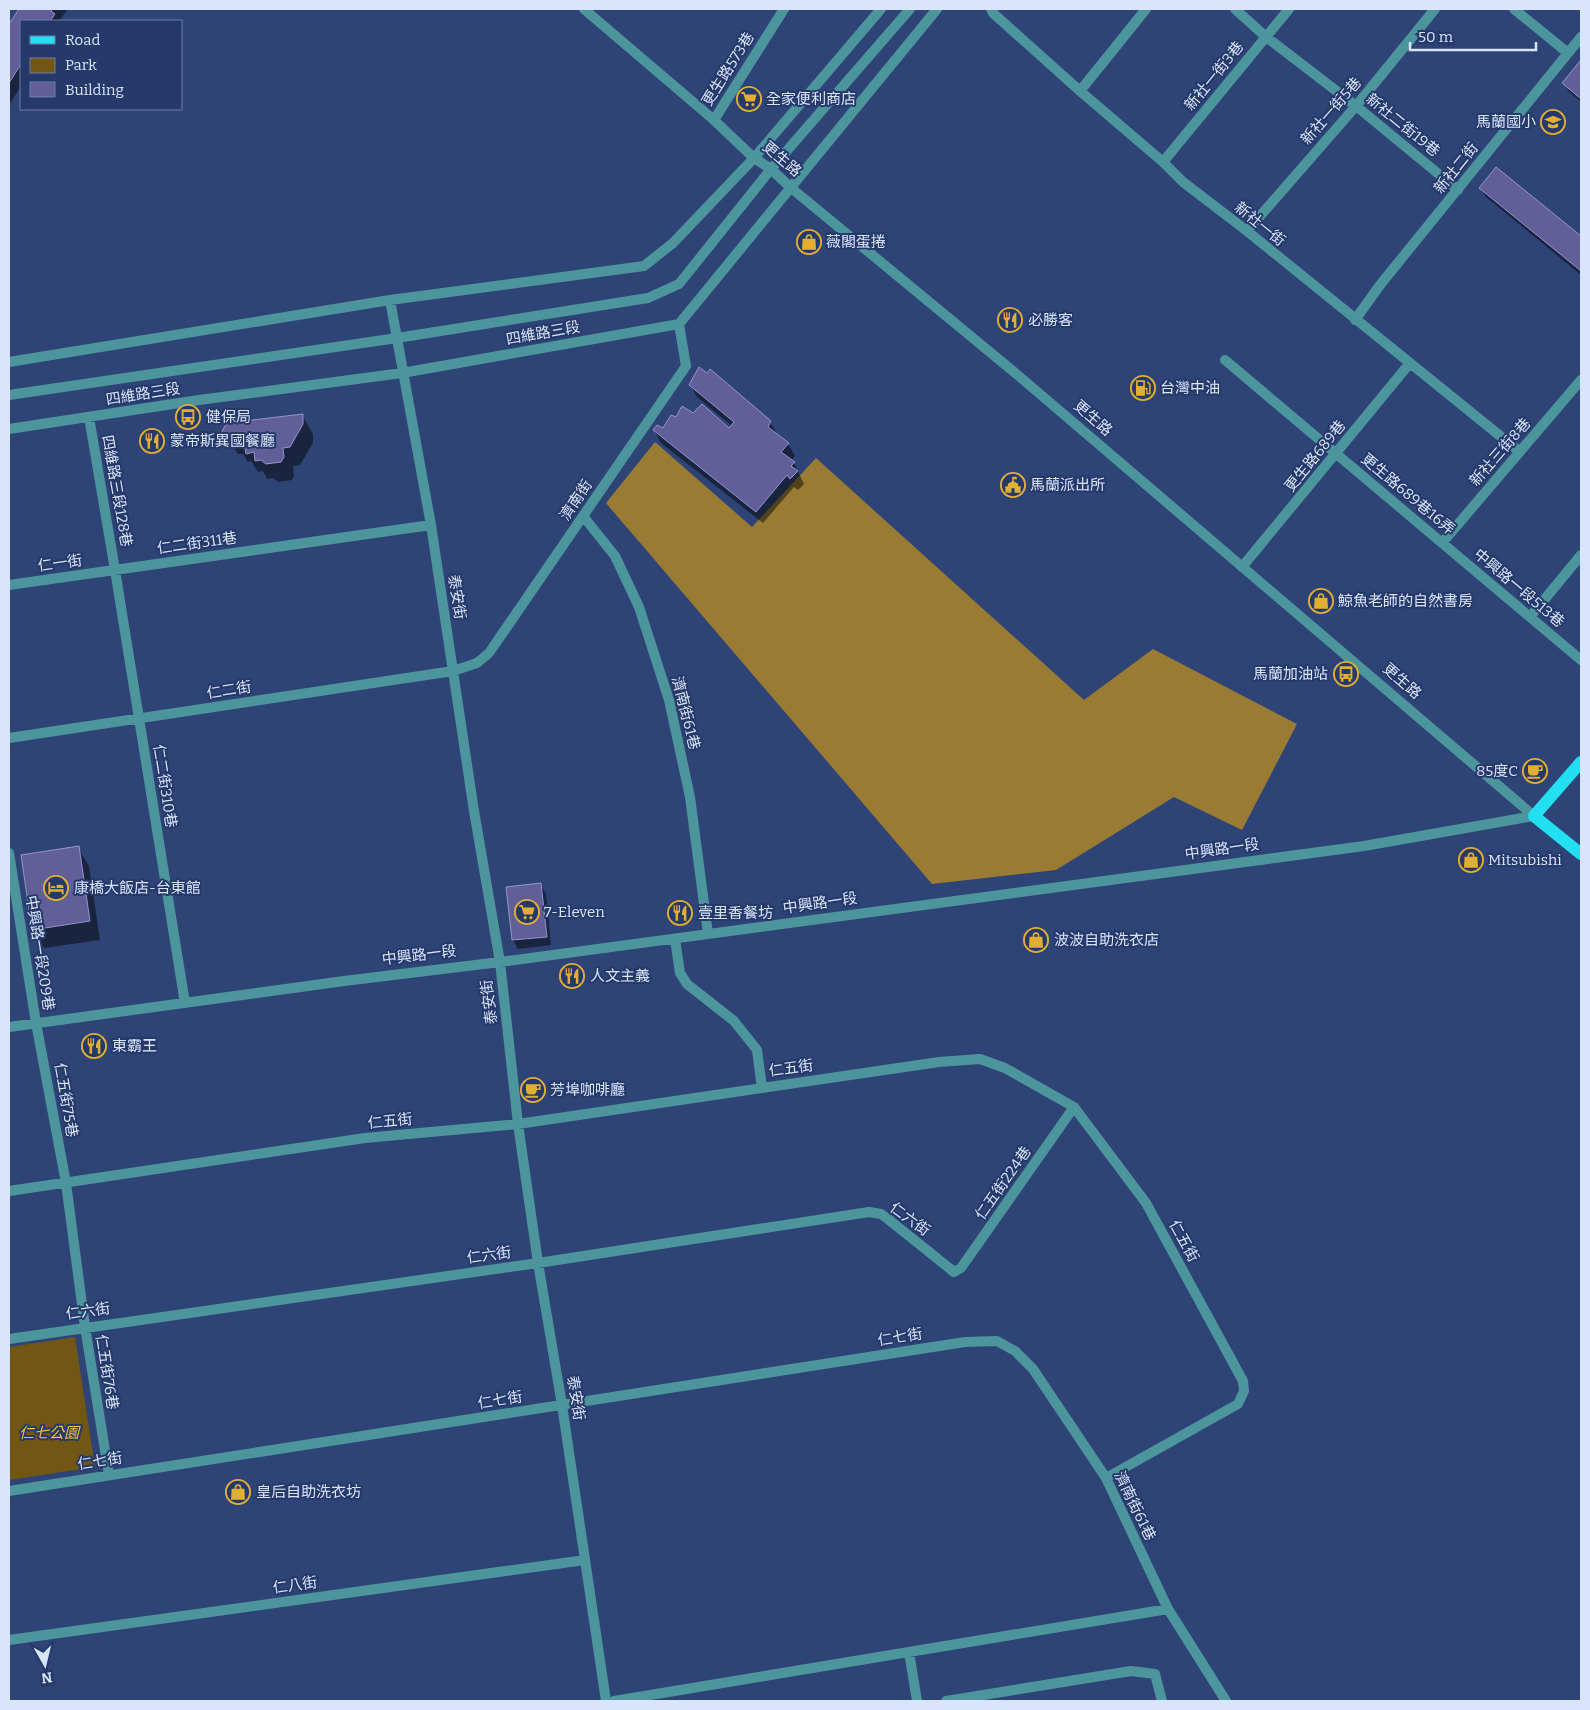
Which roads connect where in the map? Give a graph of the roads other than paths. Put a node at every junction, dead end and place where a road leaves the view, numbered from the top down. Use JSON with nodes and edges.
{"nodes":[{"id":1,"x":584,"y":9,"type":"edge"},
{"id":2,"x":784,"y":9,"type":"edge"},
{"id":3,"x":881,"y":9,"type":"edge"},
{"id":4,"x":910,"y":9,"type":"edge"},
{"id":5,"x":937,"y":9,"type":"edge"},
{"id":6,"x":991,"y":9,"type":"edge"},
{"id":7,"x":1146,"y":9,"type":"edge"},
{"id":8,"x":1235,"y":9,"type":"edge"},
{"id":9,"x":1289,"y":9,"type":"edge"},
{"id":10,"x":1435,"y":9,"type":"edge"},
{"id":11,"x":1514,"y":9,"type":"edge"},
{"id":12,"x":1265,"y":36,"type":"junction"},
{"id":13,"x":1581,"y":37,"type":"edge"},
{"id":14,"x":1568,"y":53,"type":"junction"},
{"id":15,"x":1080,"y":91,"type":"junction"},
{"id":16,"x":1356,"y":106,"type":"junction"},
{"id":17,"x":714,"y":120,"type":"junction"},
{"id":18,"x":754,"y":158,"type":"junction"},
{"id":19,"x":1163,"y":162,"type":"junction"},
{"id":20,"x":771,"y":169,"type":"junction"},
{"id":21,"x":790,"y":187,"type":"junction"},
{"id":22,"x":1458,"y":190,"type":"junction"},
{"id":23,"x":1247,"y":231,"type":"junction"},
{"id":24,"x":390,"y":300,"type":"junction"},
{"id":25,"x":1355,"y":320,"type":"junction"},
{"id":26,"x":679,"y":324,"type":"junction"},
{"id":27,"x":397,"y":338,"type":"junction"},
{"id":28,"x":1225,"y":360,"type":"dead end"},
{"id":29,"x":9,"y":362,"type":"edge"},
{"id":30,"x":1410,"y":363,"type":"junction"},
{"id":31,"x":402,"y":373,"type":"junction"},
{"id":32,"x":1581,"y":380,"type":"edge"},
{"id":33,"x":9,"y":396,"type":"edge"},
{"id":34,"x":89,"y":418,"type":"junction"},
{"id":35,"x":9,"y":430,"type":"edge"},
{"id":36,"x":1520,"y":452,"type":"junction"},
{"id":37,"x":1336,"y":453,"type":"junction"},
{"id":38,"x":583,"y":516,"type":"junction"},
{"id":39,"x":431,"y":525,"type":"junction"},
{"id":40,"x":1442,"y":543,"type":"junction"},
{"id":41,"x":1581,"y":555,"type":"edge"},
{"id":42,"x":1461,"y":558,"type":"joint"},
{"id":43,"x":1242,"y":568,"type":"junction"},
{"id":44,"x":115,"y":570,"type":"junction"},
{"id":45,"x":9,"y":585,"type":"edge"},
{"id":46,"x":1530,"y":617,"type":"junction"},
{"id":47,"x":1581,"y":660,"type":"edge"},
{"id":48,"x":453,"y":671,"type":"junction"},
{"id":49,"x":139,"y":718,"type":"junction"},
{"id":50,"x":9,"y":738,"type":"edge"},
{"id":51,"x":1581,"y":762,"type":"edge"},
{"id":52,"x":1534,"y":816,"type":"junction"},
{"id":53,"x":9,"y":853,"type":"edge"},
{"id":54,"x":1581,"y":854,"type":"edge"},
{"id":55,"x":12,"y":888,"type":"edge"},
{"id":56,"x":708,"y":934,"type":"junction"},
{"id":57,"x":675,"y":939,"type":"junction"},
{"id":58,"x":500,"y":962,"type":"junction"},
{"id":59,"x":185,"y":1003,"type":"junction"},
{"id":60,"x":36,"y":1023,"type":"junction"},
{"id":61,"x":9,"y":1027,"type":"edge"},
{"id":62,"x":762,"y":1088,"type":"junction"},
{"id":63,"x":1074,"y":1107,"type":"junction"},
{"id":64,"x":518,"y":1124,"type":"junction"},
{"id":65,"x":66,"y":1183,"type":"junction"},
{"id":66,"x":9,"y":1191,"type":"edge"},
{"id":67,"x":538,"y":1263,"type":"junction"},
{"id":68,"x":954,"y":1272,"type":"joint"},
{"id":69,"x":85,"y":1327,"type":"junction"},
{"id":70,"x":9,"y":1338,"type":"edge"},
{"id":71,"x":997,"y":1341,"type":"joint"},
{"id":72,"x":562,"y":1405,"type":"junction"},
{"id":73,"x":109,"y":1475,"type":"junction"},
{"id":74,"x":1106,"y":1478,"type":"junction"},
{"id":75,"x":9,"y":1491,"type":"edge"},
{"id":76,"x":585,"y":1560,"type":"junction"},
{"id":77,"x":1168,"y":1609,"type":"junction"},
{"id":78,"x":9,"y":1640,"type":"edge"},
{"id":79,"x":909,"y":1652,"type":"junction"},
{"id":80,"x":606,"y":1701,"type":"edge"},
{"id":81,"x":614,"y":1701,"type":"edge"},
{"id":82,"x":917,"y":1701,"type":"edge"},
{"id":83,"x":946,"y":1701,"type":"edge"},
{"id":84,"x":1162,"y":1701,"type":"edge"},
{"id":85,"x":1226,"y":1701,"type":"edge"}],
"edges":[{"from":1,"to":17,"type":"street","name":"更生路"},
{"from":2,"to":17,"type":"street","name":"更生路573巷"},
{"from":3,"to":18,"type":"street"},
{"from":4,"to":20,"type":"street","name":"四維路三段"},
{"from":5,"to":21,"type":"street"},
{"from":6,"to":15,"type":"street","name":"新社一街"},
{"from":7,"to":15,"type":"street"},
{"from":8,"to":12,"type":"street","name":"新社二街19巷"},
{"from":9,"to":12,"type":"street","name":"新社一街3巷"},
{"from":10,"to":16,"type":"street","name":"新社一街5巷"},
{"from":11,"to":14,"type":"street"},
{"from":12,"to":16,"type":"street","name":"新社二街19巷"},
{"from":12,"to":19,"type":"street","name":"新社一街3巷"},
{"from":13,"to":14,"type":"street","name":"新社二街"},
{"from":14,"to":22,"type":"street","name":"新社二街"},
{"from":15,"to":19,"type":"street","name":"新社一街"},
{"from":16,"to":22,"type":"street","name":"新社二街19巷"},
{"from":16,"to":23,"type":"street","name":"新社一街5巷"},
{"from":17,"to":18,"type":"street","name":"更生路"},
{"from":18,"to":20,"type":"street","name":"更生路"},
{"from":18,"to":24,"type":"street"},
{"from":19,"to":23,"type":"street","name":"新社一街"},
{"from":20,"to":21,"type":"street","name":"更生路"},
{"from":20,"to":27,"type":"street","name":"四維路三段"},
{"from":21,"to":26,"type":"street"},
{"from":21,"to":43,"type":"street","name":"更生路"},
{"from":22,"to":25,"type":"street","name":"新社二街"},
{"from":23,"to":25,"type":"street","name":"新社一街"},
{"from":24,"to":27,"type":"street","name":"泰安街"},
{"from":24,"to":29,"type":"street"},
{"from":25,"to":30,"type":"street","name":"新社一街"},
{"from":26,"to":31,"type":"street","name":"四維路三段"},
{"from":26,"to":38,"type":"street","name":"濟南街"},
{"from":27,"to":31,"type":"street","name":"泰安街"},
{"from":27,"to":33,"type":"street","name":"四維路三段"},
{"from":28,"to":37,"type":"street","name":"更生路689巷16弄"},
{"from":30,"to":36,"type":"street","name":"新社一街"},
{"from":30,"to":37,"type":"street","name":"更生路689巷"},
{"from":31,"to":34,"type":"street","name":"四維路三段"},
{"from":31,"to":39,"type":"street","name":"泰安街"},
{"from":32,"to":36,"type":"street","name":"新社三街8巷"},
{"from":34,"to":35,"type":"street","name":"四維路三段"},
{"from":34,"to":44,"type":"street","name":"四維路三段128巷"},
{"from":36,"to":40,"type":"street","name":"新社三街8巷"},
{"from":37,"to":40,"type":"street","name":"更生路689巷16弄"},
{"from":37,"to":43,"type":"street","name":"更生路689巷"},
{"from":38,"to":48,"type":"street","name":"濟南街"},
{"from":38,"to":56,"type":"street","name":"濟南街61巷"},
{"from":39,"to":44,"type":"street","name":"仁二街311巷"},
{"from":39,"to":48,"type":"street","name":"泰安街"},
{"from":40,"to":42,"type":"street","name":"更生路689巷16弄"},
{"from":41,"to":46,"type":"street"},
{"from":42,"to":46,"type":"street","name":"中興路一段513巷"},
{"from":43,"to":52,"type":"street","name":"更生路"},
{"from":44,"to":45,"type":"street","name":"仁一街"},
{"from":44,"to":49,"type":"street"},
{"from":46,"to":47,"type":"street","name":"中興路一段513巷"},
{"from":48,"to":49,"type":"street","name":"仁二街"},
{"from":48,"to":58,"type":"street","name":"泰安街"},
{"from":49,"to":50,"type":"street","name":"仁二街"},
{"from":49,"to":59,"type":"street","name":"仁二街310巷"},
{"from":51,"to":52,"type":"main road"},
{"from":52,"to":54,"type":"main road","name":"更生路"},
{"from":52,"to":56,"type":"street","name":"中興路一段"},
{"from":53,"to":55,"type":"street","name":"中興路一段209巷"},
{"from":55,"to":60,"type":"street","name":"中興路一段209巷"},
{"from":56,"to":57,"type":"street","name":"中興路一段"},
{"from":57,"to":58,"type":"street","name":"中興路一段"},
{"from":57,"to":62,"type":"street"},
{"from":58,"to":59,"type":"street","name":"中興路一段"},
{"from":58,"to":64,"type":"street","name":"泰安街"},
{"from":59,"to":60,"type":"street","name":"中興路一段"},
{"from":60,"to":61,"type":"street","name":"中興路一段"},
{"from":60,"to":65,"type":"street","name":"仁五街75巷"},
{"from":62,"to":63,"type":"street","name":"仁五街"},
{"from":62,"to":64,"type":"street","name":"仁五街"},
{"from":63,"to":68,"type":"street","name":"仁五街224巷"},
{"from":63,"to":74,"type":"street","name":"仁五街"},
{"from":64,"to":65,"type":"street","name":"仁五街"},
{"from":64,"to":67,"type":"street","name":"泰安街"},
{"from":65,"to":66,"type":"street","name":"仁五街"},
{"from":65,"to":69,"type":"street","name":"仁五街76巷"},
{"from":67,"to":68,"type":"street","name":"仁六街"},
{"from":67,"to":69,"type":"street","name":"仁六街"},
{"from":67,"to":72,"type":"street","name":"泰安街"},
{"from":69,"to":70,"type":"street","name":"仁六街"},
{"from":69,"to":73,"type":"street","name":"仁五街76巷"},
{"from":71,"to":72,"type":"street","name":"仁七街"},
{"from":71,"to":74,"type":"street","name":"濟南街61巷"},
{"from":72,"to":73,"type":"street","name":"仁七街"},
{"from":72,"to":76,"type":"street","name":"泰安街"},
{"from":73,"to":75,"type":"street","name":"仁七街"},
{"from":74,"to":77,"type":"street","name":"濟南街61巷"},
{"from":76,"to":78,"type":"street","name":"仁八街"},
{"from":76,"to":80,"type":"street","name":"泰安街"},
{"from":77,"to":79,"type":"street"},
{"from":77,"to":85,"type":"street","name":"濟南街61巷"},
{"from":79,"to":81,"type":"street"},
{"from":79,"to":82,"type":"street"},
{"from":83,"to":84,"type":"street"}]}
